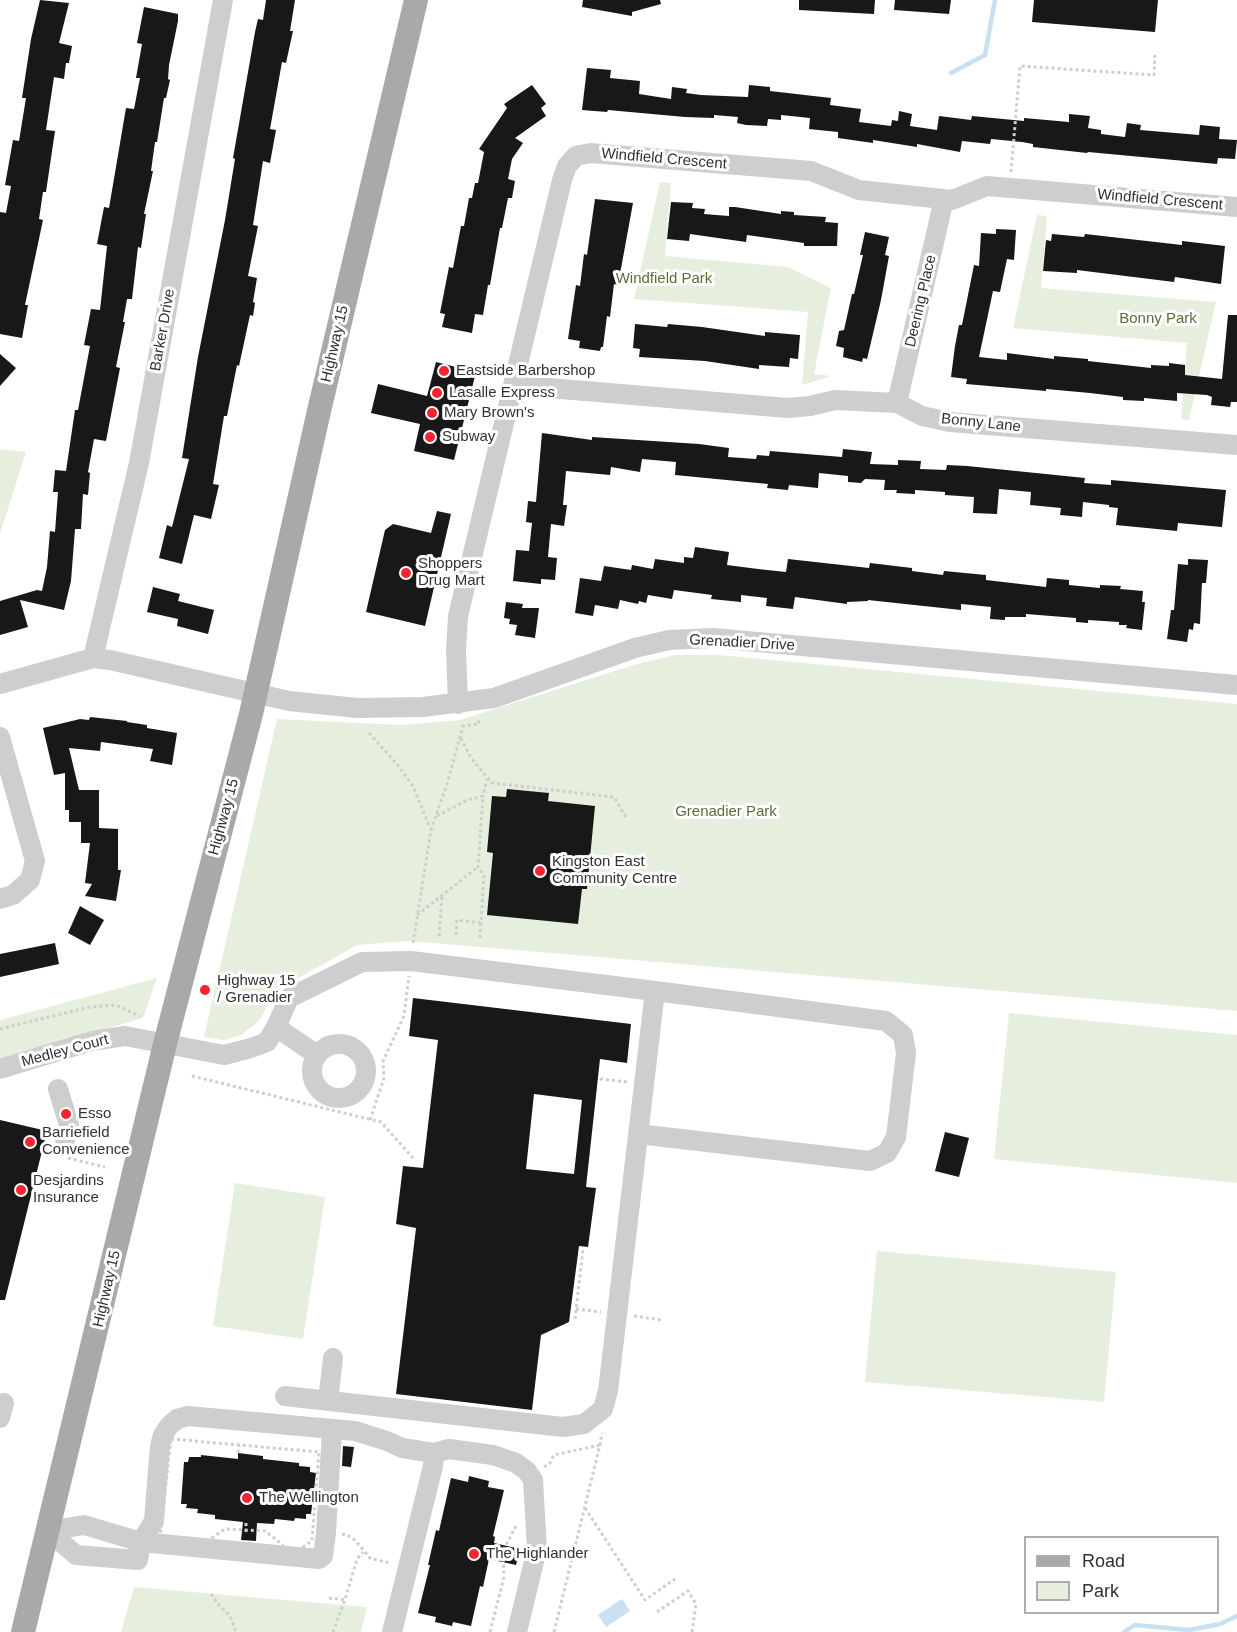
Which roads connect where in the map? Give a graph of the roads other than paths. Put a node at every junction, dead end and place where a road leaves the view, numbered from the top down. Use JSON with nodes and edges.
{"nodes":[{"id":1,"x":223,"y":0,"type":"edge"},
{"id":2,"x":416,"y":0,"type":"edge"},
{"id":3,"x":944,"y":199,"type":"junction"},
{"id":4,"x":1237,"y":207,"type":"edge"},
{"id":5,"x":513,"y":385,"type":"junction"},
{"id":6,"x":897,"y":403,"type":"junction"},
{"id":7,"x":1237,"y":445,"type":"edge"},
{"id":8,"x":93,"y":658,"type":"junction"},
{"id":9,"x":1237,"y":680,"type":"edge"},
{"id":10,"x":0,"y":684,"type":"edge"},
{"id":11,"x":256,"y":693,"type":"junction"},
{"id":12,"x":467,"y":703,"type":"junction"},
{"id":13,"x":0,"y":737,"type":"edge"},
{"id":14,"x":0,"y":899,"type":"edge"},
{"id":15,"x":655,"y":991,"type":"junction"},
{"id":16,"x":276,"y":1027,"type":"junction"},
{"id":17,"x":165,"y":1044,"type":"junction"},
{"id":18,"x":317,"y":1055,"type":"dead end"},
{"id":19,"x":0,"y":1069,"type":"edge"},
{"id":20,"x":58,"y":1089,"type":"dead end"},
{"id":21,"x":638,"y":1134,"type":"junction"},
{"id":22,"x":63,"y":1148,"type":"road end"},
{"id":23,"x":333,"y":1358,"type":"dead end"},
{"id":24,"x":285,"y":1396,"type":"dead end"},
{"id":25,"x":328,"y":1401,"type":"junction"},
{"id":26,"x":332,"y":1430,"type":"junction"},
{"id":27,"x":434,"y":1453,"type":"junction"},
{"id":28,"x":48,"y":1531,"type":"junction"},
{"id":29,"x":139,"y":1551,"type":"junction"},
{"id":30,"x":22,"y":1632,"type":"edge"},
{"id":31,"x":392,"y":1632,"type":"edge"},
{"id":32,"x":517,"y":1632,"type":"edge"}],
"edges":[{"from":1,"to":8,"type":"street","name":"Barker Drive"},
{"from":2,"to":11,"type":"main road","name":"Highway 15"},
{"from":3,"to":4,"type":"street","name":"Windfield Crescent"},
{"from":3,"to":5,"type":"street","name":"Windfield Crescent"},
{"from":3,"to":6,"type":"street","name":"Deering Place"},
{"from":5,"to":6,"type":"street","name":"Bonny Lane"},
{"from":5,"to":12,"type":"street","name":"Windfield Crescent"},
{"from":6,"to":7,"type":"street","name":"Bonny Lane"},
{"from":8,"to":10,"type":"street"},
{"from":8,"to":11,"type":"street","name":"Grenadier Drive"},
{"from":9,"to":12,"type":"street","name":"Grenadier Drive"},
{"from":11,"to":12,"type":"street","name":"Grenadier Drive"},
{"from":11,"to":17,"type":"main road","name":"Highway 15"},
{"from":13,"to":14,"type":"street"},
{"from":15,"to":16,"type":"street"},
{"from":15,"to":21,"type":"street"},
{"from":15,"to":21,"type":"street"},
{"from":16,"to":17,"type":"street","name":"Medley Court"},
{"from":16,"to":18,"type":"street"},
{"from":17,"to":19,"type":"street","name":"Medley Court"},
{"from":17,"to":28,"type":"main road","name":"Highway 15"},
{"from":20,"to":22,"type":"street"},
{"from":21,"to":25,"type":"street"},
{"from":23,"to":25,"type":"street"},
{"from":24,"to":25,"type":"street"},
{"from":26,"to":27,"type":"street"},
{"from":26,"to":29,"type":"street"},
{"from":26,"to":29,"type":"street"},
{"from":27,"to":31,"type":"street"},
{"from":27,"to":32,"type":"street"},
{"from":28,"to":29,"type":"street"},
{"from":28,"to":29,"type":"street"},
{"from":28,"to":30,"type":"main road","name":"Highway 15"}]}
